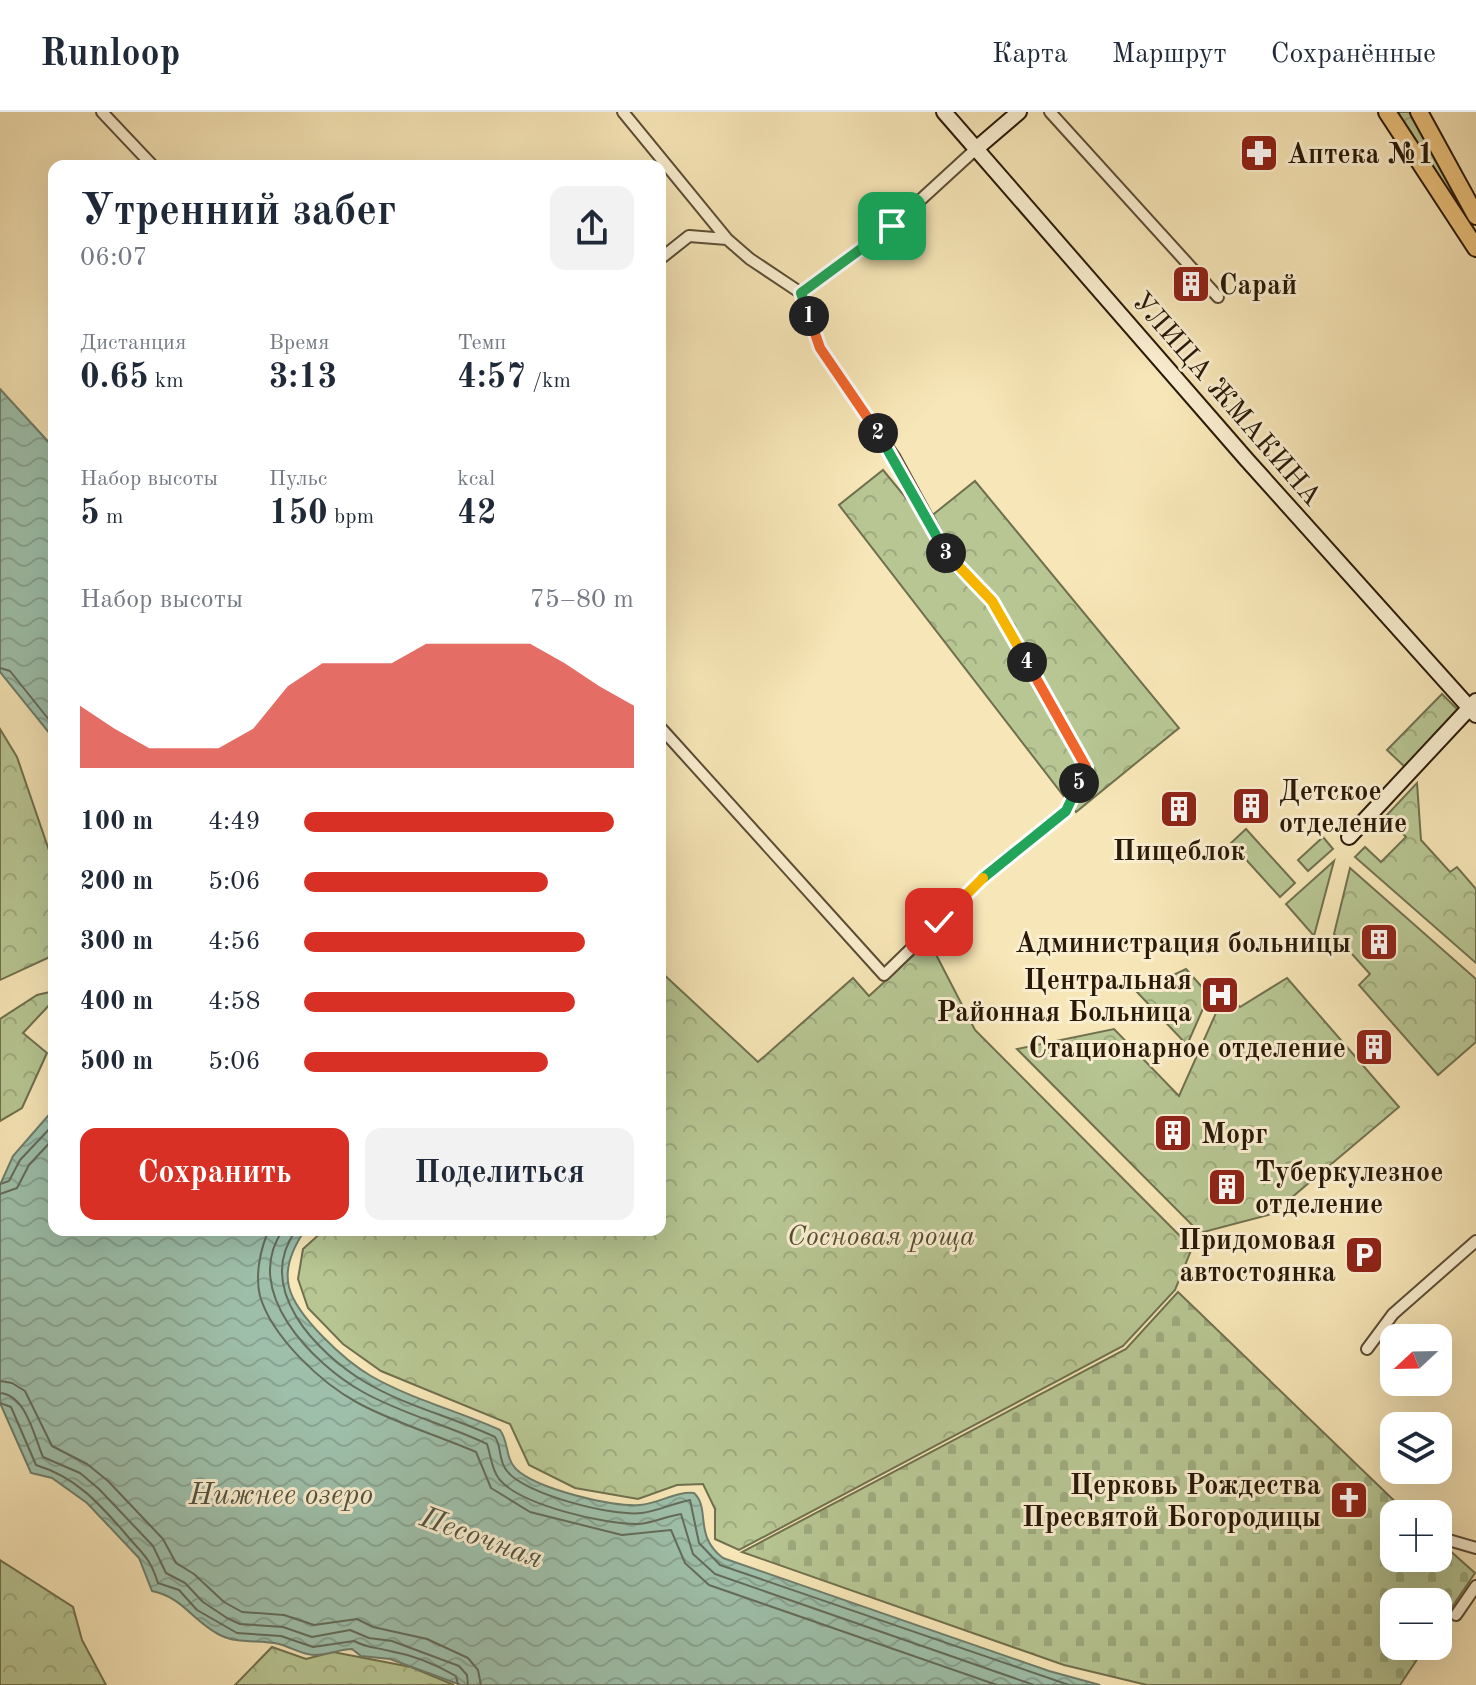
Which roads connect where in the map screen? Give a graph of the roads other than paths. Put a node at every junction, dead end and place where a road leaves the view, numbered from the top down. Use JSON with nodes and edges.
{"nodes":[{"id":1,"x":102,"y":112,"type":"edge"},
{"id":2,"x":623,"y":112,"type":"edge"},
{"id":3,"x":944,"y":112,"type":"edge"},
{"id":4,"x":1019,"y":112,"type":"edge"},
{"id":5,"x":1050,"y":112,"type":"edge"},
{"id":6,"x":1387,"y":112,"type":"edge"},
{"id":7,"x":1419,"y":112,"type":"edge"},
{"id":8,"x":977,"y":148,"type":"junction"},
{"id":9,"x":147,"y":160,"type":"edge"},
{"id":10,"x":662,"y":160,"type":"edge"},
{"id":11,"x":666,"y":165,"type":"edge"},
{"id":12,"x":1475,"y":214,"type":"edge"},
{"id":13,"x":1457,"y":222,"type":"junction"},
{"id":14,"x":727,"y":239,"type":"junction"},
{"id":15,"x":1476,"y":248,"type":"edge"},
{"id":16,"x":666,"y":254,"type":"edge"},
{"id":17,"x":801,"y":293,"type":"junction"},
{"id":18,"x":1218,"y":297,"type":"dead end"},
{"id":19,"x":1474,"y":707,"type":"edge"},
{"id":20,"x":666,"y":734,"type":"edge"},
{"id":21,"x":1349,"y":837,"type":"dead end"},
{"id":22,"x":1476,"y":1241,"type":"edge"},
{"id":23,"x":1367,"y":1349,"type":"dead end"},
{"id":24,"x":1452,"y":1541,"type":"edge"},
{"id":25,"x":1476,"y":1548,"type":"edge"},
{"id":26,"x":1476,"y":1586,"type":"edge"},
{"id":27,"x":1456,"y":1615,"type":"dead end"}],
"edges":[{"from":1,"to":9,"type":"street"},
{"from":2,"to":10,"type":"street"},
{"from":3,"to":8,"type":"street","name":"УЛИЦА ЖМАКИНА"},
{"from":4,"to":8,"type":"street"},
{"from":5,"to":18,"type":"street"},
{"from":6,"to":13,"type":"main road"},
{"from":7,"to":12,"type":"main road"},
{"from":8,"to":17,"type":"street"},
{"from":8,"to":19,"type":"street","name":"УЛИЦА ЖМАКИНА"},
{"from":11,"to":14,"type":"street"},
{"from":12,"to":13,"type":"main road"},
{"from":13,"to":15,"type":"main road"},
{"from":14,"to":16,"type":"street"},
{"from":14,"to":17,"type":"street"},
{"from":17,"to":20,"type":"street"},
{"from":19,"to":21,"type":"street"},
{"from":22,"to":23,"type":"street"},
{"from":24,"to":25,"type":"street"},
{"from":26,"to":27,"type":"street"}]}
